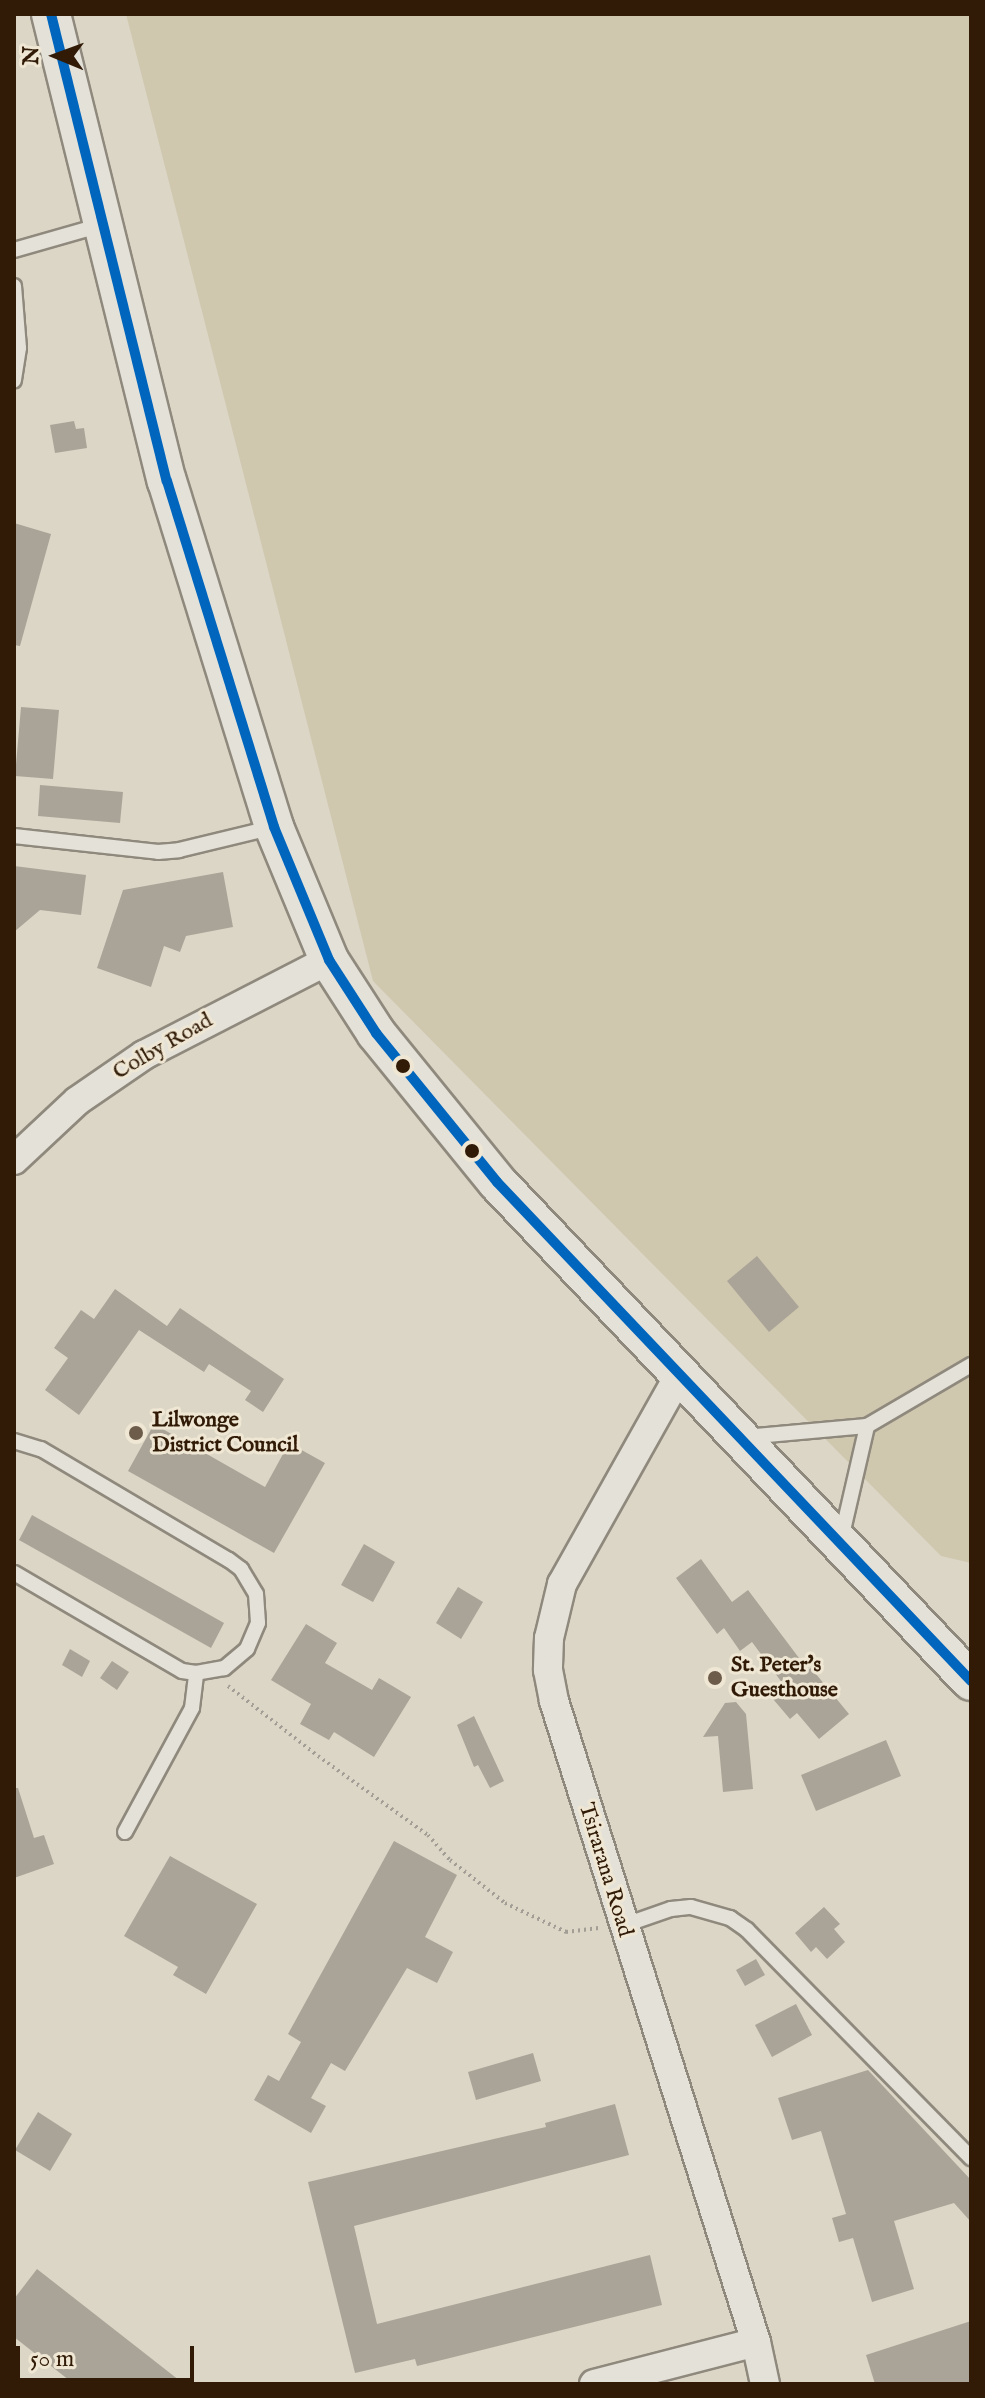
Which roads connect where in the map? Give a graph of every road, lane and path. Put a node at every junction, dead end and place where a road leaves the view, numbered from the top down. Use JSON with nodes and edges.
{"nodes":[{"id":1,"x":51,"y":14,"type":"edge"},
{"id":2,"x":102,"y":225,"type":"junction"},
{"id":3,"x":14,"y":250,"type":"edge"},
{"id":4,"x":14,"y":286,"type":"edge"},
{"id":5,"x":14,"y":381,"type":"edge"},
{"id":6,"x":274,"y":827,"type":"junction"},
{"id":7,"x":14,"y":836,"type":"edge"},
{"id":8,"x":329,"y":960,"type":"junction"},
{"id":9,"x":14,"y":1160,"type":"edge"},
{"id":10,"x":971,"y":1365,"type":"edge"},
{"id":11,"x":681,"y":1372,"type":"junction"},
{"id":12,"x":867,"y":1426,"type":"junction"},
{"id":13,"x":741,"y":1437,"type":"junction"},
{"id":14,"x":14,"y":1441,"type":"edge"},
{"id":15,"x":839,"y":1545,"type":"junction"},
{"id":16,"x":14,"y":1573,"type":"edge"},
{"id":17,"x":203,"y":1673,"type":"junction"},
{"id":18,"x":971,"y":1681,"type":"edge"},
{"id":19,"x":125,"y":1832,"type":"dead end"},
{"id":20,"x":622,"y":1926,"type":"junction"},
{"id":21,"x":971,"y":2158,"type":"edge"},
{"id":22,"x":756,"y":2342,"type":"junction"},
{"id":23,"x":594,"y":2384,"type":"edge"},
{"id":24,"x":765,"y":2384,"type":"edge"}],
"edges":[{"from":1,"to":2,"type":"main road"},
{"from":2,"to":3,"type":"lane"},
{"from":2,"to":6,"type":"main road"},
{"from":4,"to":5,"type":"lane"},
{"from":6,"to":7,"type":"lane"},
{"from":6,"to":8,"type":"main road"},
{"from":8,"to":9,"type":"street","name":"Colby Road"},
{"from":8,"to":11,"type":"main road"},
{"from":10,"to":12,"type":"lane"},
{"from":11,"to":13,"type":"main road"},
{"from":11,"to":20,"type":"street","name":"Tsirarana Road"},
{"from":12,"to":13,"type":"lane"},
{"from":12,"to":15,"type":"lane"},
{"from":13,"to":15,"type":"main road"},
{"from":14,"to":17,"type":"lane"},
{"from":15,"to":18,"type":"main road"},
{"from":16,"to":17,"type":"lane"},
{"from":17,"to":19,"type":"lane"},
{"from":17,"to":20,"type":"path"},
{"from":20,"to":21,"type":"lane"},
{"from":20,"to":22,"type":"street","name":"Tsirarana Road"},
{"from":22,"to":23,"type":"street"},
{"from":22,"to":24,"type":"street","name":"Tsirarana Road"}]}
